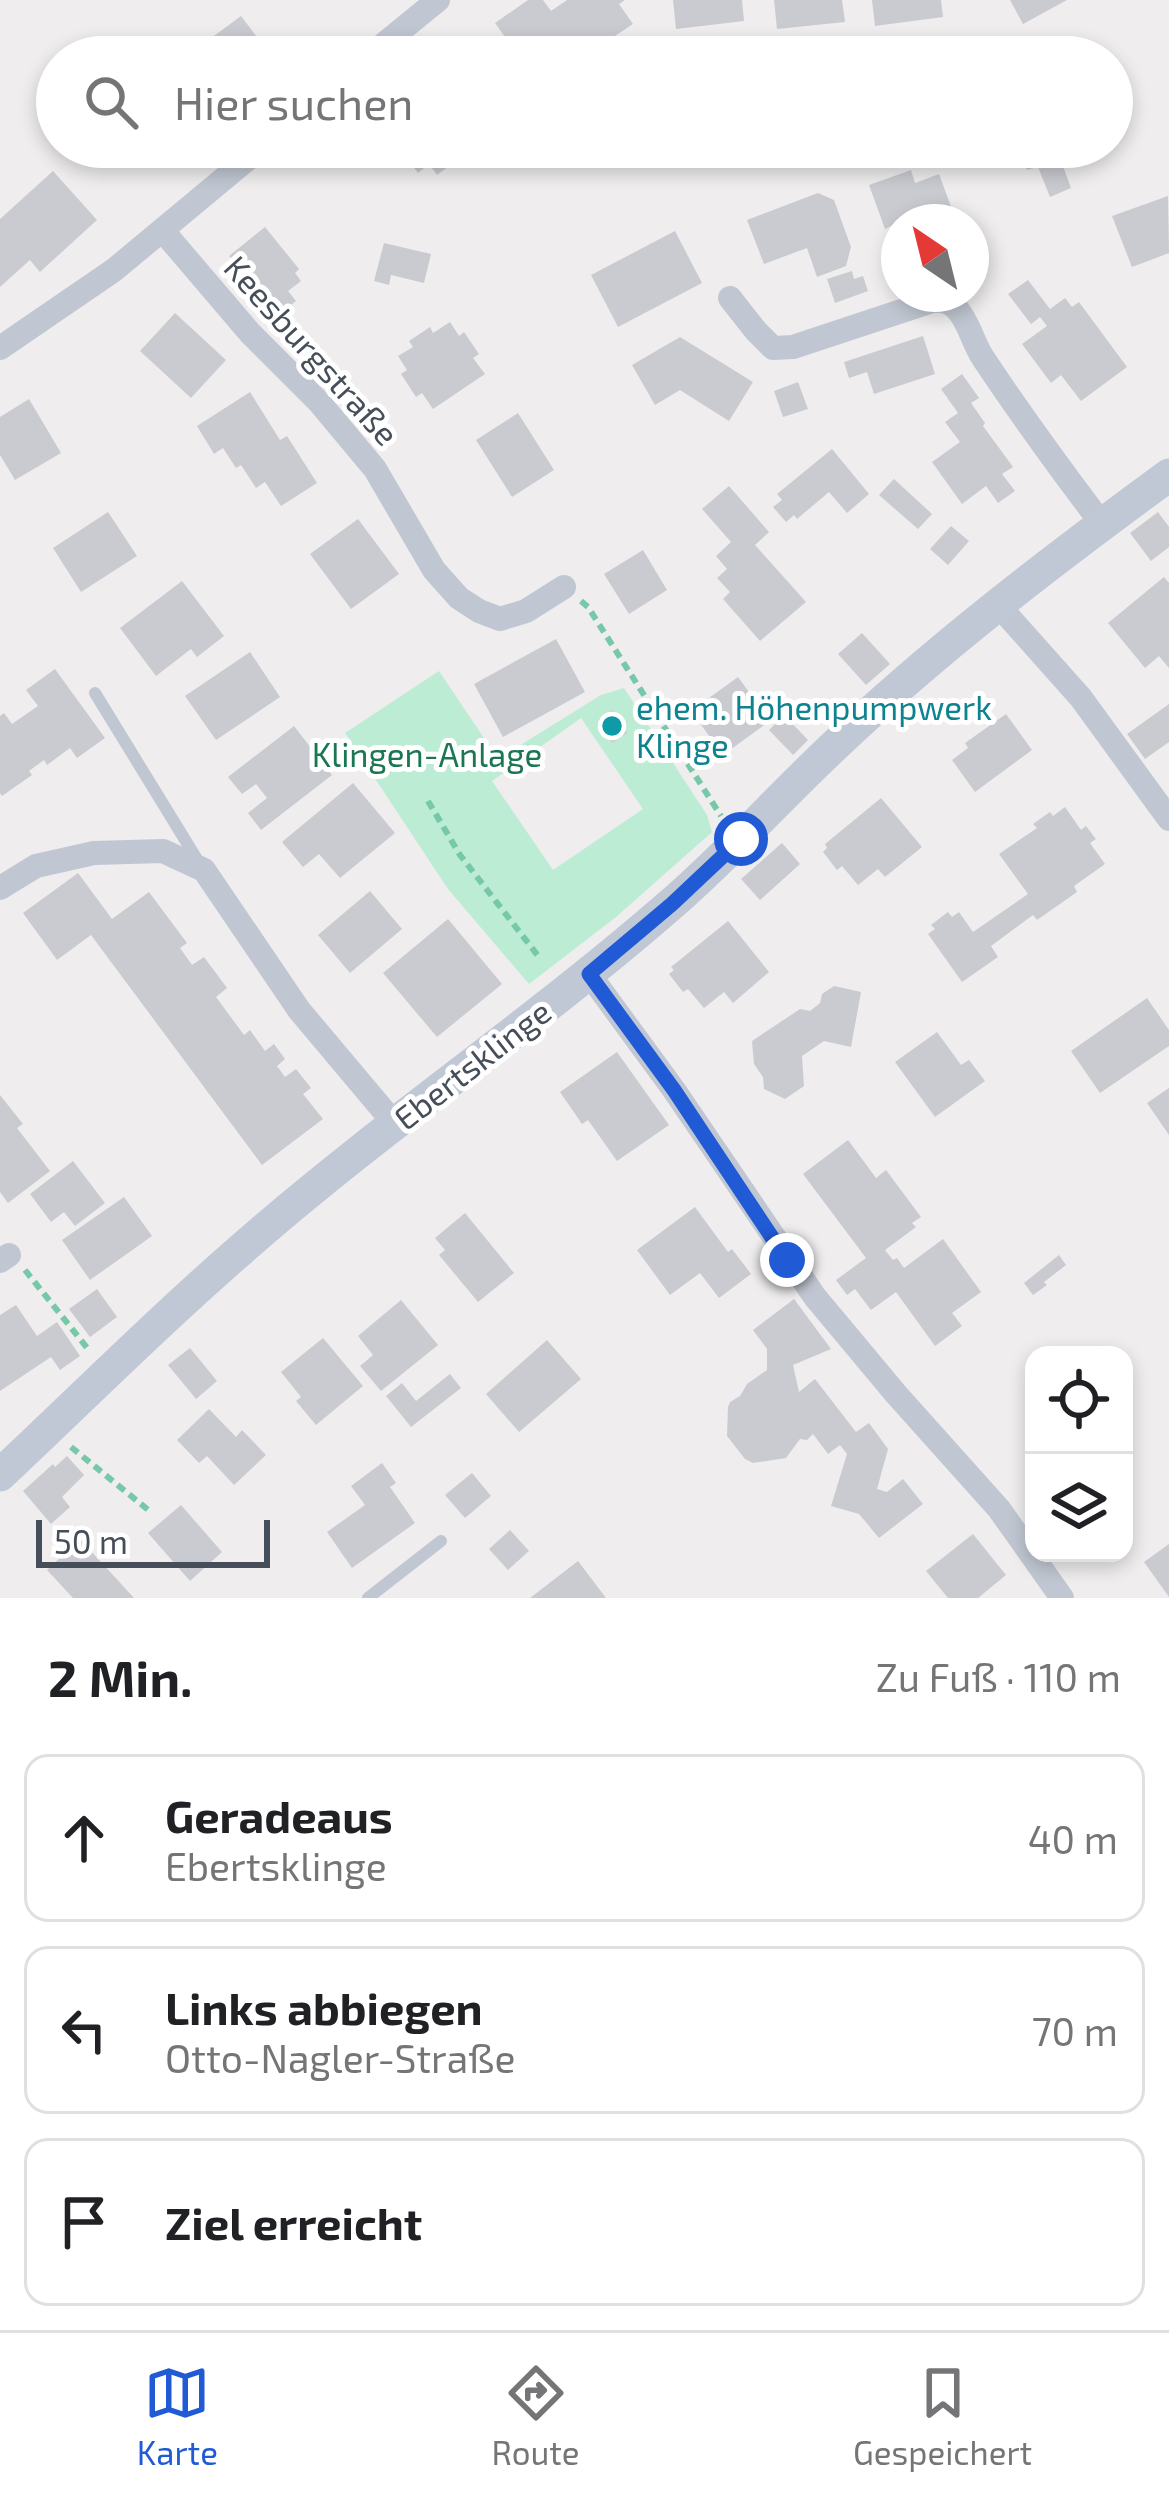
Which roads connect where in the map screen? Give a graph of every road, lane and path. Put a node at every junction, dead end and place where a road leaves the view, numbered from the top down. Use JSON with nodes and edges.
{"nodes":[{"id":1,"x":438,"y":0,"type":"edge"},
{"id":2,"x":394,"y":36,"type":"edge"},
{"id":3,"x":237,"y":168,"type":"edge"},
{"id":4,"x":163,"y":231,"type":"junction"},
{"id":5,"x":730,"y":298,"type":"dead end"},
{"id":6,"x":0,"y":349,"type":"edge"},
{"id":7,"x":1169,"y":475,"type":"edge"},
{"id":8,"x":1102,"y":524,"type":"junction"},
{"id":9,"x":565,"y":587,"type":"joint"},
{"id":10,"x":999,"y":606,"type":"junction"},
{"id":11,"x":95,"y":693,"type":"dead end"},
{"id":12,"x":428,"y":801,"type":"dead end"},
{"id":13,"x":1169,"y":819,"type":"edge"},
{"id":14,"x":741,"y":839,"type":"junction"},
{"id":15,"x":204,"y":871,"type":"junction"},
{"id":16,"x":0,"y":888,"type":"edge"},
{"id":17,"x":539,"y":957,"type":"dead end"},
{"id":18,"x":589,"y":974,"type":"junction"},
{"id":19,"x":394,"y":1124,"type":"junction"},
{"id":20,"x":5,"y":1258,"type":"edge"},
{"id":21,"x":109,"y":1372,"type":"junction"},
{"id":22,"x":77,"y":1453,"type":"dead end"},
{"id":23,"x":0,"y":1475,"type":"edge"},
{"id":24,"x":152,"y":1513,"type":"dead end"},
{"id":25,"x":440,"y":1540,"type":"dead end"},
{"id":26,"x":368,"y":1598,"type":"edge"},
{"id":27,"x":1062,"y":1598,"type":"edge"}],
"edges":[{"from":1,"to":2,"type":"street"},
{"from":3,"to":4,"type":"street"},
{"from":4,"to":6,"type":"street"},
{"from":4,"to":9,"type":"street","name":"Keesburgstraße"},
{"from":5,"to":8,"type":"street"},
{"from":7,"to":8,"type":"street","name":"Ebertsklinge"},
{"from":8,"to":10,"type":"street","name":"Ebertsklinge"},
{"from":9,"to":14,"type":"path"},
{"from":10,"to":13,"type":"street"},
{"from":10,"to":14,"type":"street","name":"Ebertsklinge"},
{"from":11,"to":15,"type":"lane"},
{"from":12,"to":17,"type":"path"},
{"from":14,"to":18,"type":"street","name":"Ebertsklinge"},
{"from":15,"to":16,"type":"street"},
{"from":15,"to":19,"type":"street"},
{"from":18,"to":19,"type":"street","name":"Ebertsklinge"},
{"from":18,"to":27,"type":"street"},
{"from":19,"to":21,"type":"street","name":"Ebertsklinge"},
{"from":20,"to":21,"type":"path"},
{"from":21,"to":23,"type":"street","name":"Ebertsklinge"},
{"from":22,"to":24,"type":"path"},
{"from":25,"to":26,"type":"lane"}]}
